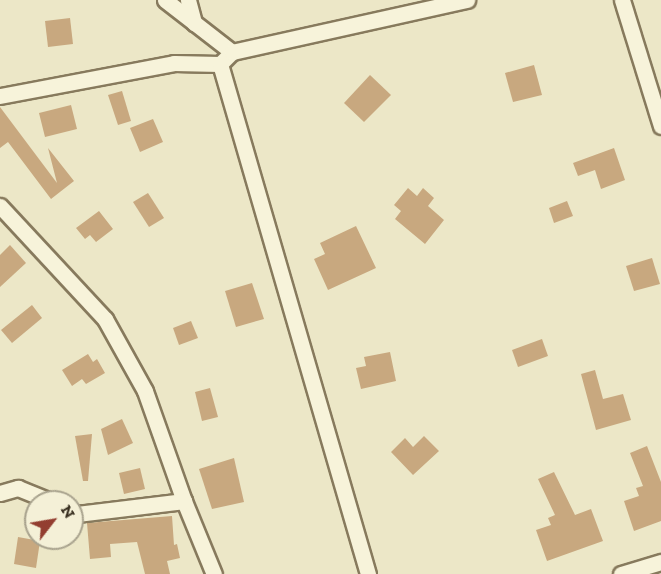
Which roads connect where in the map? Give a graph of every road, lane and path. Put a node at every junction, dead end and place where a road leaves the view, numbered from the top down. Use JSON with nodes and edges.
{"nodes":[{"id":1,"x":165,"y":0,"type":"edge"},
{"id":2,"x":188,"y":0,"type":"edge"},
{"id":3,"x":467,"y":0,"type":"edge"},
{"id":4,"x":622,"y":0,"type":"edge"},
{"id":5,"x":194,"y":22,"type":"junction"},
{"id":6,"x":232,"y":52,"type":"junction"},
{"id":7,"x":220,"y":64,"type":"junction"},
{"id":8,"x":0,"y":96,"type":"edge"},
{"id":9,"x":661,"y":126,"type":"edge"},
{"id":10,"x":0,"y":206,"type":"edge"},
{"id":11,"x":24,"y":490,"type":"edge"},
{"id":12,"x":0,"y":493,"type":"edge"},
{"id":13,"x":184,"y":501,"type":"junction"},
{"id":14,"x":84,"y":513,"type":"edge"},
{"id":15,"x":661,"y":562,"type":"edge"},
{"id":16,"x":214,"y":574,"type":"edge"},
{"id":17,"x":368,"y":574,"type":"edge"},
{"id":18,"x":621,"y":574,"type":"edge"}],
"edges":[{"from":1,"to":5,"type":"street"},
{"from":2,"to":5,"type":"street"},
{"from":3,"to":6,"type":"street"},
{"from":4,"to":9,"type":"street"},
{"from":5,"to":6,"type":"street"},
{"from":6,"to":7,"type":"street"},
{"from":7,"to":8,"type":"street"},
{"from":7,"to":17,"type":"street"},
{"from":10,"to":13,"type":"street"},
{"from":11,"to":12,"type":"street"},
{"from":13,"to":14,"type":"street"},
{"from":13,"to":16,"type":"street"},
{"from":15,"to":18,"type":"street"}]}
